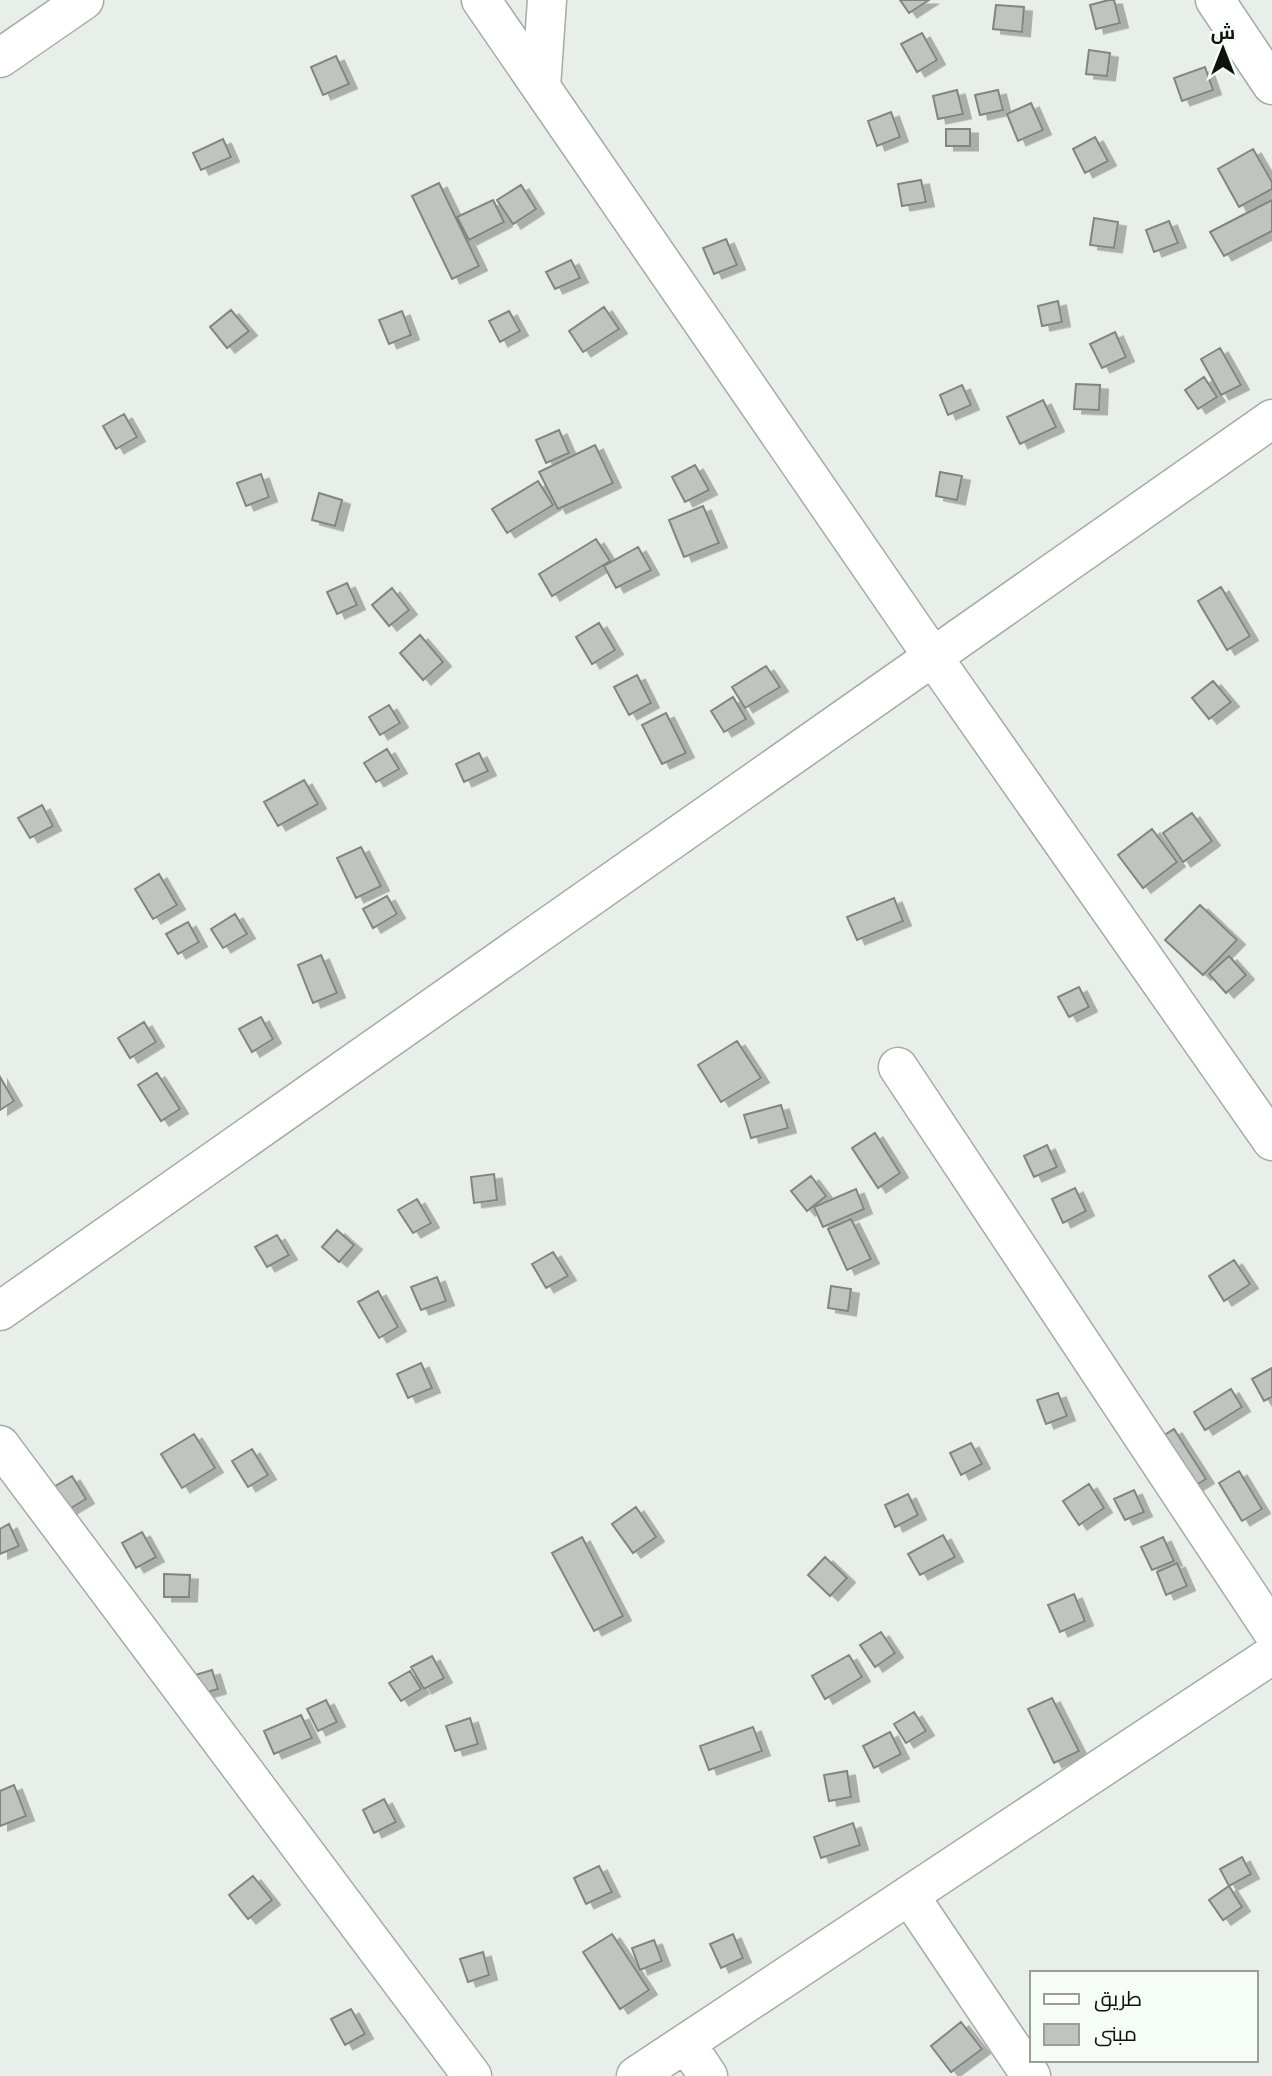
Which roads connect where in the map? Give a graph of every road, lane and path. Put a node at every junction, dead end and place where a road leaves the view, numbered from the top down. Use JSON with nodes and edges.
{"nodes":[{"id":1,"x":84,"y":0,"type":"edge"},
{"id":2,"x":481,"y":0,"type":"edge"},
{"id":3,"x":547,"y":0,"type":"edge"},
{"id":4,"x":1215,"y":0,"type":"edge"},
{"id":5,"x":0,"y":58,"type":"edge"},
{"id":6,"x":1272,"y":85,"type":"edge"},
{"id":7,"x":541,"y":87,"type":"junction"},
{"id":8,"x":1272,"y":419,"type":"edge"},
{"id":9,"x":933,"y":657,"type":"junction"},
{"id":10,"x":898,"y":1067,"type":"dead end"},
{"id":11,"x":1272,"y":1141,"type":"edge"},
{"id":12,"x":0,"y":1311,"type":"edge"},
{"id":13,"x":0,"y":1445,"type":"edge"},
{"id":14,"x":1272,"y":1631,"type":"edge"},
{"id":15,"x":1272,"y":1655,"type":"edge"},
{"id":16,"x":909,"y":1895,"type":"junction"},
{"id":17,"x":685,"y":2043,"type":"junction"},
{"id":18,"x":472,"y":2076,"type":"edge"},
{"id":19,"x":636,"y":2076,"type":"edge"},
{"id":20,"x":708,"y":2076,"type":"edge"},
{"id":21,"x":1031,"y":2076,"type":"edge"}],
"edges":[{"from":1,"to":5,"type":"street"},
{"from":2,"to":7,"type":"street"},
{"from":3,"to":7,"type":"street"},
{"from":4,"to":6,"type":"street"},
{"from":7,"to":9,"type":"street"},
{"from":8,"to":9,"type":"street"},
{"from":9,"to":11,"type":"street"},
{"from":9,"to":12,"type":"street"},
{"from":10,"to":14,"type":"street"},
{"from":13,"to":18,"type":"street"},
{"from":15,"to":16,"type":"street"},
{"from":16,"to":17,"type":"street"},
{"from":16,"to":21,"type":"street"},
{"from":17,"to":19,"type":"street"},
{"from":17,"to":20,"type":"street"}]}
